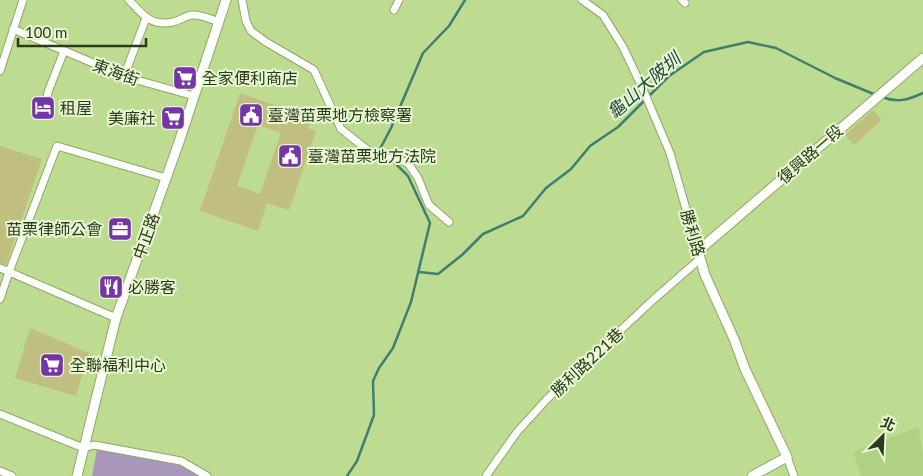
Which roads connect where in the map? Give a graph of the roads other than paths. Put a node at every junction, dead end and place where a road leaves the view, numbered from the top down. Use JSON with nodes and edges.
{"nodes":[{"id":1,"x":22,"y":0,"type":"edge"},
{"id":2,"x":129,"y":0,"type":"edge"},
{"id":3,"x":226,"y":0,"type":"edge"},
{"id":4,"x":242,"y":0,"type":"edge"},
{"id":5,"x":399,"y":0,"type":"edge"},
{"id":6,"x":582,"y":0,"type":"edge"},
{"id":7,"x":394,"y":10,"type":"dead end"},
{"id":8,"x":146,"y":18,"type":"junction"},
{"id":9,"x":219,"y":22,"type":"junction"},
{"id":10,"x":13,"y":29,"type":"junction"},
{"id":11,"x":64,"y":51,"type":"junction"},
{"id":12,"x":923,"y":58,"type":"edge"},
{"id":13,"x":0,"y":71,"type":"edge"},
{"id":14,"x":126,"y":78,"type":"junction"},
{"id":15,"x":194,"y":96,"type":"junction"},
{"id":16,"x":45,"y":109,"type":"dead end"},
{"id":17,"x":166,"y":178,"type":"junction"},
{"id":18,"x":448,"y":222,"type":"dead end"},
{"id":19,"x":699,"y":255,"type":"junction"},
{"id":20,"x":0,"y":268,"type":"edge"},
{"id":21,"x":9,"y":272,"type":"junction"},
{"id":22,"x":0,"y":299,"type":"edge"},
{"id":23,"x":116,"y":318,"type":"junction"},
{"id":24,"x":0,"y":414,"type":"edge"},
{"id":25,"x":84,"y":448,"type":"junction"},
{"id":26,"x":787,"y":457,"type":"junction"},
{"id":27,"x":0,"y":471,"type":"edge"},
{"id":28,"x":12,"y":476,"type":"edge"},
{"id":29,"x":77,"y":476,"type":"edge"},
{"id":30,"x":207,"y":476,"type":"edge"},
{"id":31,"x":486,"y":476,"type":"edge"},
{"id":32,"x":752,"y":476,"type":"edge"},
{"id":33,"x":794,"y":476,"type":"edge"}],
"edges":[{"from":1,"to":10,"type":"street"},
{"from":2,"to":8,"type":"street"},
{"from":3,"to":9,"type":"street","name":"中正路"},
{"from":4,"to":18,"type":"street"},
{"from":5,"to":7,"type":"street"},
{"from":6,"to":19,"type":"street","name":"勝利路"},
{"from":8,"to":9,"type":"street"},
{"from":8,"to":14,"type":"street"},
{"from":9,"to":15,"type":"street","name":"中正路"},
{"from":10,"to":11,"type":"street","name":"東海街"},
{"from":10,"to":13,"type":"street"},
{"from":11,"to":14,"type":"street","name":"東海街"},
{"from":11,"to":16,"type":"street"},
{"from":12,"to":19,"type":"street","name":"復興路一段"},
{"from":14,"to":15,"type":"street","name":"東海街"},
{"from":15,"to":17,"type":"street","name":"中正路"},
{"from":17,"to":21,"type":"street"},
{"from":17,"to":23,"type":"street","name":"中正路"},
{"from":19,"to":26,"type":"street","name":"勝利路"},
{"from":19,"to":31,"type":"street","name":"勝利路221巷"},
{"from":20,"to":21,"type":"street"},
{"from":21,"to":22,"type":"street"},
{"from":21,"to":23,"type":"street"},
{"from":23,"to":25,"type":"street","name":"中正路"},
{"from":24,"to":25,"type":"street"},
{"from":25,"to":29,"type":"street","name":"中正路"},
{"from":25,"to":30,"type":"street"},
{"from":26,"to":32,"type":"street"},
{"from":26,"to":33,"type":"street","name":"勝利路"},
{"from":27,"to":28,"type":"street"}]}
